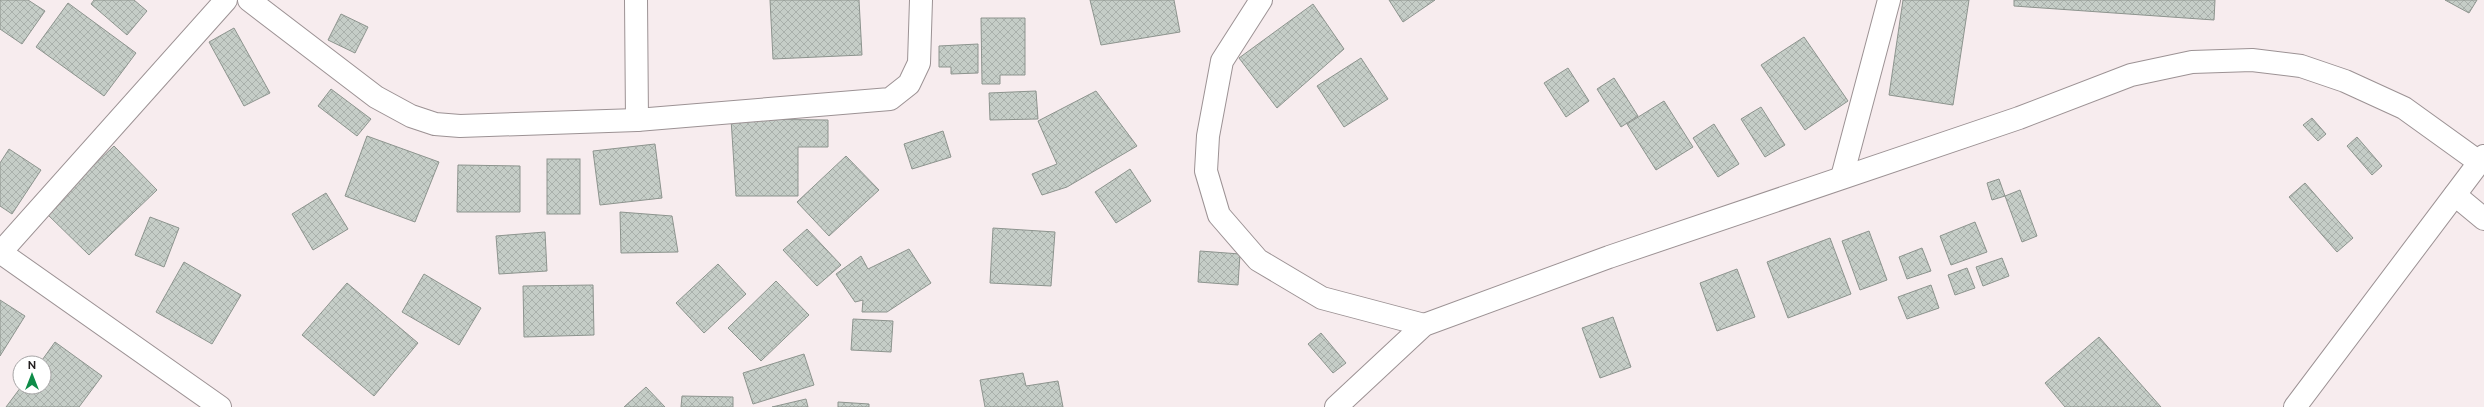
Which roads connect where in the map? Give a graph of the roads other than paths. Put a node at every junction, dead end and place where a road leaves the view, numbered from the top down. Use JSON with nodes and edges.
{"nodes":[{"id":1,"x":226,"y":0,"type":"edge"},
{"id":2,"x":249,"y":0,"type":"edge"},
{"id":3,"x":636,"y":0,"type":"edge"},
{"id":4,"x":921,"y":0,"type":"edge"},
{"id":5,"x":1261,"y":0,"type":"edge"},
{"id":6,"x":1888,"y":0,"type":"edge"},
{"id":7,"x":637,"y":120,"type":"junction"},
{"id":8,"x":2482,"y":159,"type":"edge"},
{"id":9,"x":1842,"y":177,"type":"junction"},
{"id":10,"x":2455,"y":195,"type":"junction"},
{"id":11,"x":2484,"y":219,"type":"edge"},
{"id":12,"x":0,"y":252,"type":"edge"},
{"id":13,"x":1424,"y":325,"type":"junction"},
{"id":14,"x":220,"y":407,"type":"edge"},
{"id":15,"x":1336,"y":407,"type":"edge"},
{"id":16,"x":2295,"y":407,"type":"edge"}],
"edges":[{"from":1,"to":12,"type":"street"},
{"from":2,"to":7,"type":"street"},
{"from":3,"to":7,"type":"street"},
{"from":4,"to":7,"type":"street"},
{"from":5,"to":13,"type":"street"},
{"from":6,"to":9,"type":"street"},
{"from":8,"to":9,"type":"street"},
{"from":8,"to":10,"type":"street"},
{"from":9,"to":13,"type":"street"},
{"from":10,"to":11,"type":"street"},
{"from":10,"to":16,"type":"street"},
{"from":12,"to":14,"type":"street"},
{"from":13,"to":15,"type":"street"}]}
